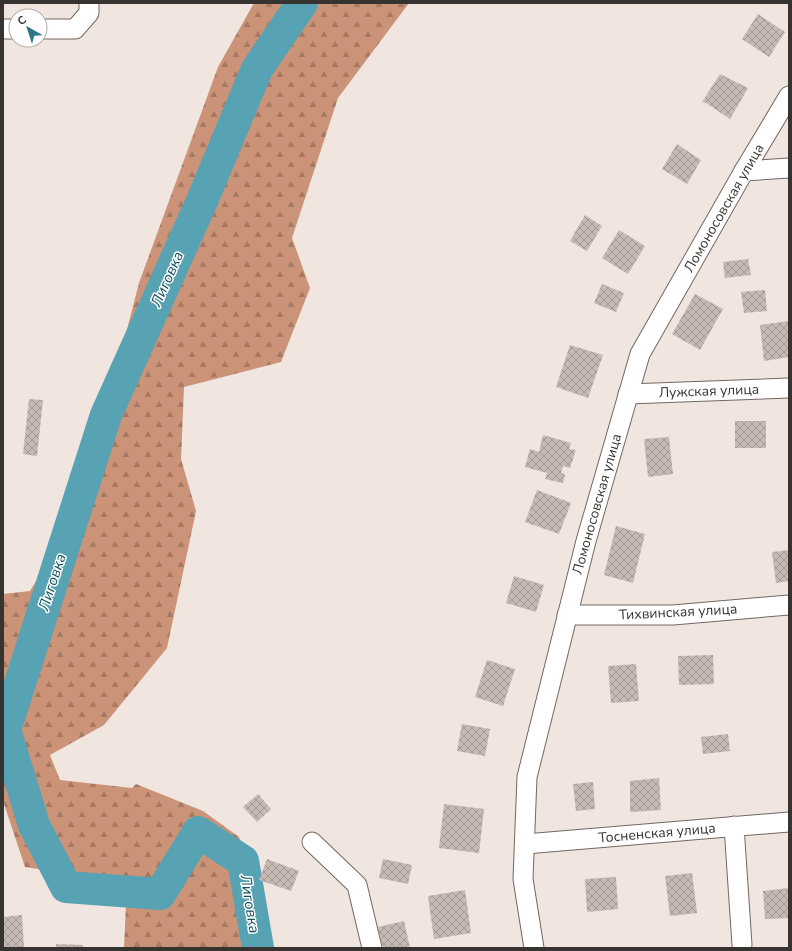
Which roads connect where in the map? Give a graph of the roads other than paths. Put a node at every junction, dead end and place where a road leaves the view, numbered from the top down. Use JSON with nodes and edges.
{"nodes":[{"id":1,"x":90,"y":3,"type":"edge"},
{"id":2,"x":48,"y":29,"type":"edge"},
{"id":3,"x":789,"y":96,"type":"edge"},
{"id":4,"x":789,"y":168,"type":"edge"},
{"id":5,"x":744,"y":171,"type":"junction"},
{"id":6,"x":789,"y":388,"type":"edge"},
{"id":7,"x":628,"y":394,"type":"junction"},
{"id":8,"x":789,"y":605,"type":"edge"},
{"id":9,"x":567,"y":615,"type":"junction"},
{"id":10,"x":789,"y":822,"type":"edge"},
{"id":11,"x":734,"y":826,"type":"junction"},
{"id":12,"x":312,"y":842,"type":"dead end"},
{"id":13,"x":525,"y":844,"type":"junction"},
{"id":14,"x":742,"y":945,"type":"dead end"},
{"id":15,"x":372,"y":948,"type":"edge"},
{"id":16,"x":534,"y":948,"type":"edge"}],
"edges":[{"from":1,"to":2,"type":"street"},
{"from":3,"to":5,"type":"street","name":"Ломоносовская улица"},
{"from":4,"to":5,"type":"street"},
{"from":5,"to":7,"type":"street","name":"Ломоносовская улица"},
{"from":6,"to":7,"type":"street","name":"Лужская улица"},
{"from":7,"to":9,"type":"street","name":"Ломоносовская улица"},
{"from":8,"to":9,"type":"street","name":"Тихвинская улица"},
{"from":9,"to":13,"type":"street","name":"Ломоносовская улица"},
{"from":10,"to":11,"type":"street","name":"Тосненская улица"},
{"from":11,"to":13,"type":"street","name":"Тосненская улица"},
{"from":11,"to":14,"type":"street"},
{"from":12,"to":15,"type":"street"},
{"from":13,"to":16,"type":"street","name":"Ломоносовская улица"}]}
